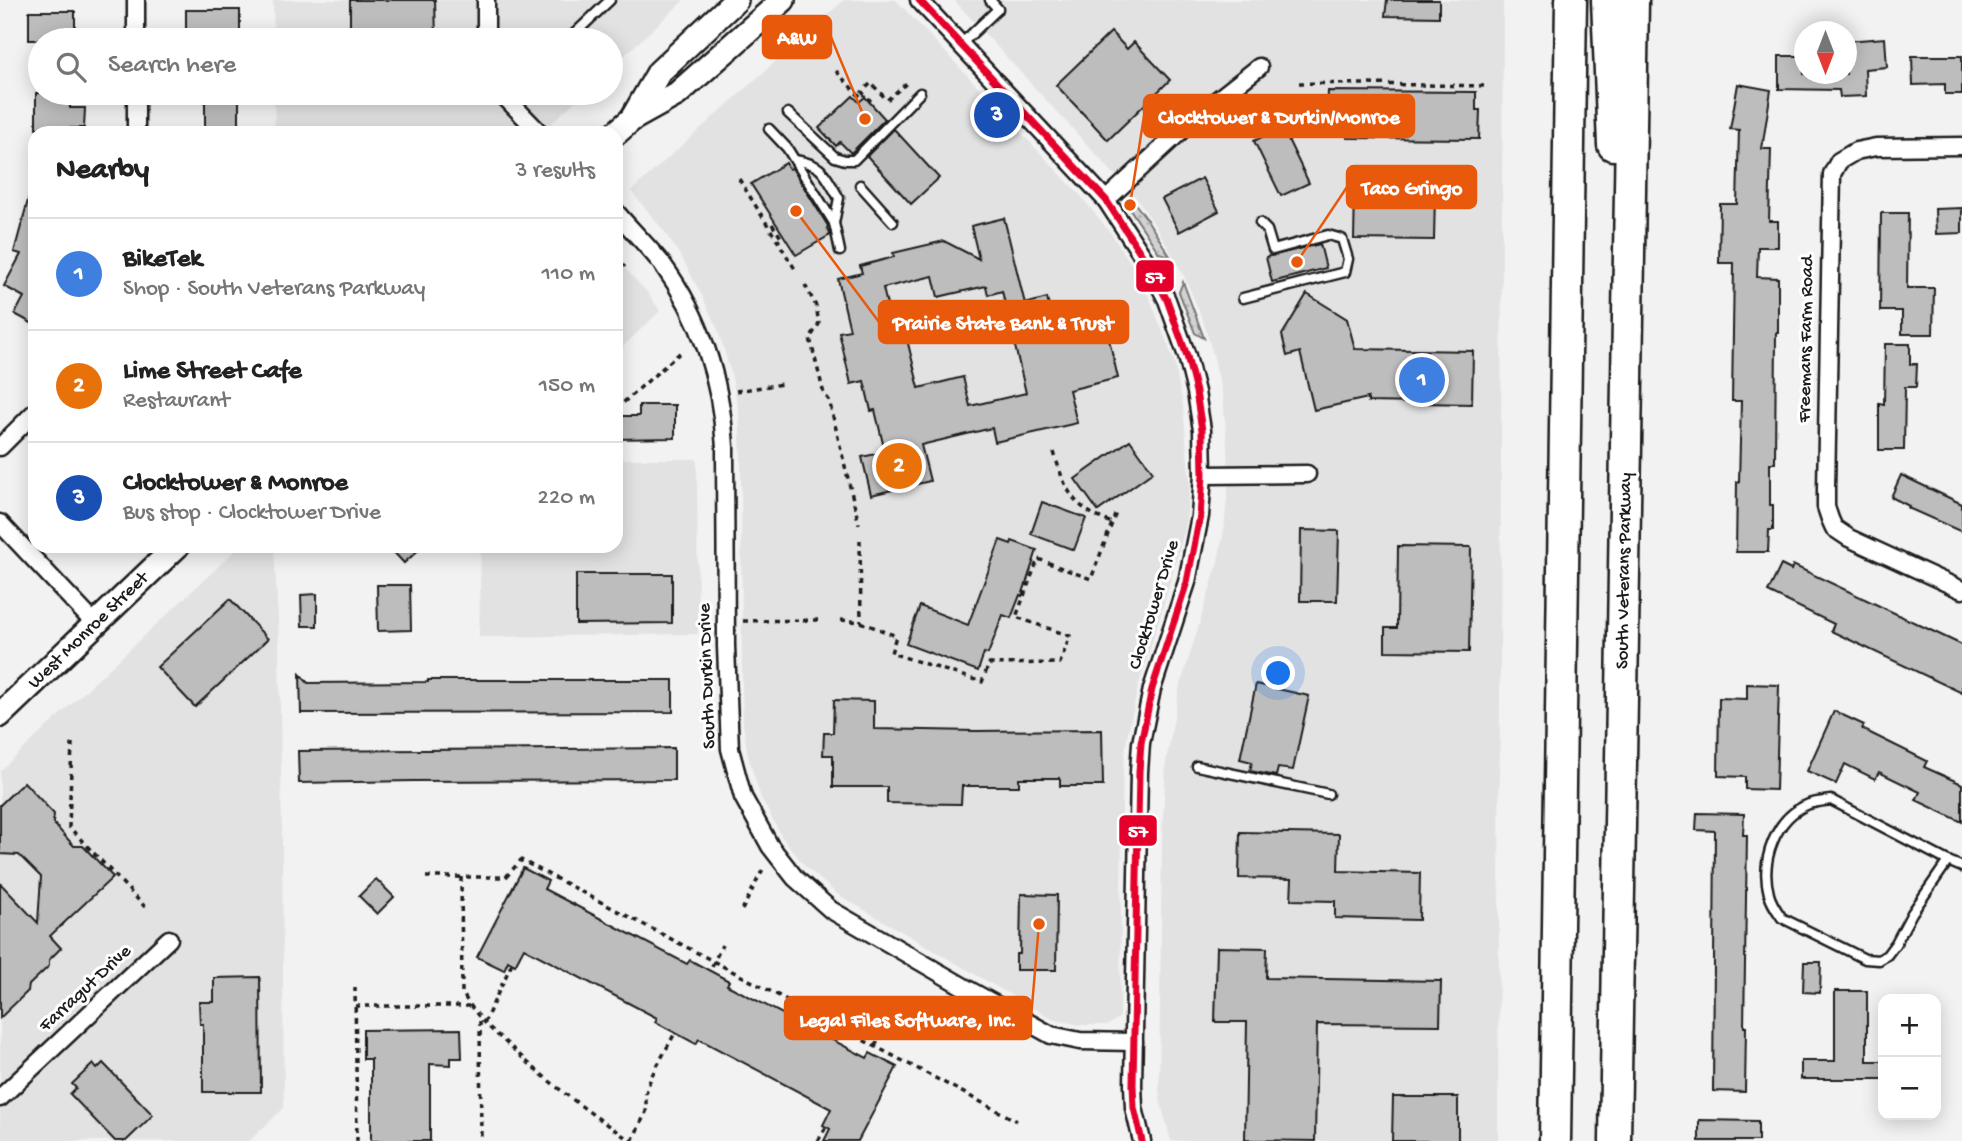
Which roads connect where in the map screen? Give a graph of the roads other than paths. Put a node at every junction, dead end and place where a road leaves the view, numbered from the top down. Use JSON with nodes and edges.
{"nodes":[{"id":1,"x":136,"y":0,"type":"edge"},
{"id":2,"x":486,"y":0,"type":"edge"},
{"id":3,"x":610,"y":0,"type":"edge"},
{"id":4,"x":736,"y":0,"type":"edge"},
{"id":5,"x":783,"y":0,"type":"edge"},
{"id":6,"x":919,"y":0,"type":"edge"},
{"id":7,"x":1571,"y":0,"type":"edge"},
{"id":8,"x":1607,"y":0,"type":"edge"},
{"id":9,"x":1633,"y":0,"type":"edge"},
{"id":10,"x":1650,"y":0,"type":"edge"},
{"id":11,"x":996,"y":2,"type":"edge"},
{"id":12,"x":136,"y":28,"type":"edge"},
{"id":13,"x":486,"y":28,"type":"edge"},
{"id":14,"x":581,"y":28,"type":"edge"},
{"id":15,"x":960,"y":45,"type":"junction"},
{"id":16,"x":1259,"y":67,"type":"dead end"},
{"id":17,"x":920,"y":93,"type":"dead end"},
{"id":18,"x":136,"y":105,"type":"edge"},
{"id":19,"x":513,"y":105,"type":"edge"},
{"id":20,"x":788,"y":113,"type":"dead end"},
{"id":21,"x":136,"y":126,"type":"edge"},
{"id":22,"x":533,"y":126,"type":"edge"},
{"id":23,"x":624,"y":126,"type":"edge"},
{"id":24,"x":769,"y":130,"type":"dead end"},
{"id":25,"x":1962,"y":146,"type":"edge"},
{"id":26,"x":795,"y":160,"type":"junction"},
{"id":27,"x":1631,"y":176,"type":"junction"},
{"id":28,"x":860,"y":185,"type":"dead end"},
{"id":29,"x":1107,"y":201,"type":"junction"},
{"id":30,"x":623,"y":220,"type":"edge"},
{"id":31,"x":893,"y":222,"type":"dead end"},
{"id":32,"x":834,"y":223,"type":"junction"},
{"id":33,"x":1260,"y":223,"type":"dead end"},
{"id":34,"x":840,"y":251,"type":"dead end"},
{"id":35,"x":1630,"y":255,"type":"junction"},
{"id":36,"x":1243,"y":299,"type":"dead end"},
{"id":37,"x":28,"y":419,"type":"edge"},
{"id":38,"x":0,"y":447,"type":"edge"},
{"id":39,"x":1307,"y":474,"type":"dead end"},
{"id":40,"x":1203,"y":475,"type":"junction"},
{"id":41,"x":0,"y":523,"type":"edge"},
{"id":42,"x":28,"y":553,"type":"edge"},
{"id":43,"x":28,"y":553,"type":"edge"},
{"id":44,"x":170,"y":553,"type":"edge"},
{"id":45,"x":1962,"y":590,"type":"edge"},
{"id":46,"x":96,"y":625,"type":"junction"},
{"id":47,"x":0,"y":715,"type":"edge"},
{"id":48,"x":1197,"y":766,"type":"dead end"},
{"id":49,"x":1328,"y":794,"type":"dead end"},
{"id":50,"x":1948,"y":861,"type":"junction"},
{"id":51,"x":1962,"y":867,"type":"edge"},
{"id":52,"x":169,"y":939,"type":"dead end"},
{"id":53,"x":1134,"y":1042,"type":"junction"},
{"id":54,"x":0,"y":1098,"type":"edge"},
{"id":55,"x":1142,"y":1141,"type":"edge"},
{"id":56,"x":1555,"y":1141,"type":"edge"},
{"id":57,"x":1615,"y":1141,"type":"edge"}],
"edges":[{"from":1,"to":12,"type":"street"},
{"from":2,"to":13,"type":"street"},
{"from":3,"to":14,"type":"lane"},
{"from":4,"to":23,"type":"street"},
{"from":5,"to":23,"type":"street"},
{"from":6,"to":15,"type":"street","name":"Clocktower Drive"},
{"from":7,"to":56,"type":"highway"},
{"from":8,"to":35,"type":"highway"},
{"from":9,"to":27,"type":"highway","name":"South Veterans Parkway"},
{"from":10,"to":27,"type":"highway"},
{"from":11,"to":15,"type":"lane"},
{"from":15,"to":29,"type":"street","name":"Clocktower Drive"},
{"from":16,"to":29,"type":"street"},
{"from":17,"to":20,"type":"lane"},
{"from":18,"to":21,"type":"street"},
{"from":19,"to":22,"type":"street"},
{"from":24,"to":26,"type":"lane"},
{"from":25,"to":45,"type":"street","name":"Freemans Farm Road"},
{"from":26,"to":32,"type":"lane"},
{"from":26,"to":32,"type":"lane"},
{"from":27,"to":35,"type":"highway","name":"South Veterans Parkway"},
{"from":28,"to":31,"type":"lane"},
{"from":29,"to":40,"type":"street","name":"Clocktower Drive"},
{"from":30,"to":53,"type":"street","name":"South Durkin Drive"},
{"from":32,"to":34,"type":"lane"},
{"from":33,"to":36,"type":"lane"},
{"from":35,"to":57,"type":"highway","name":"South Veterans Parkway"},
{"from":37,"to":38,"type":"street"},
{"from":39,"to":40,"type":"street"},
{"from":40,"to":53,"type":"street","name":"Clocktower Drive"},
{"from":41,"to":43,"type":"street"},
{"from":42,"to":46,"type":"street"},
{"from":44,"to":46,"type":"street","name":"West Monroe Street"},
{"from":46,"to":47,"type":"street","name":"West Monroe Street"},
{"from":48,"to":49,"type":"lane"},
{"from":50,"to":50,"type":"lane"},
{"from":50,"to":51,"type":"lane"},
{"from":52,"to":54,"type":"street","name":"Farragut Drive"},
{"from":53,"to":55,"type":"street"}]}
